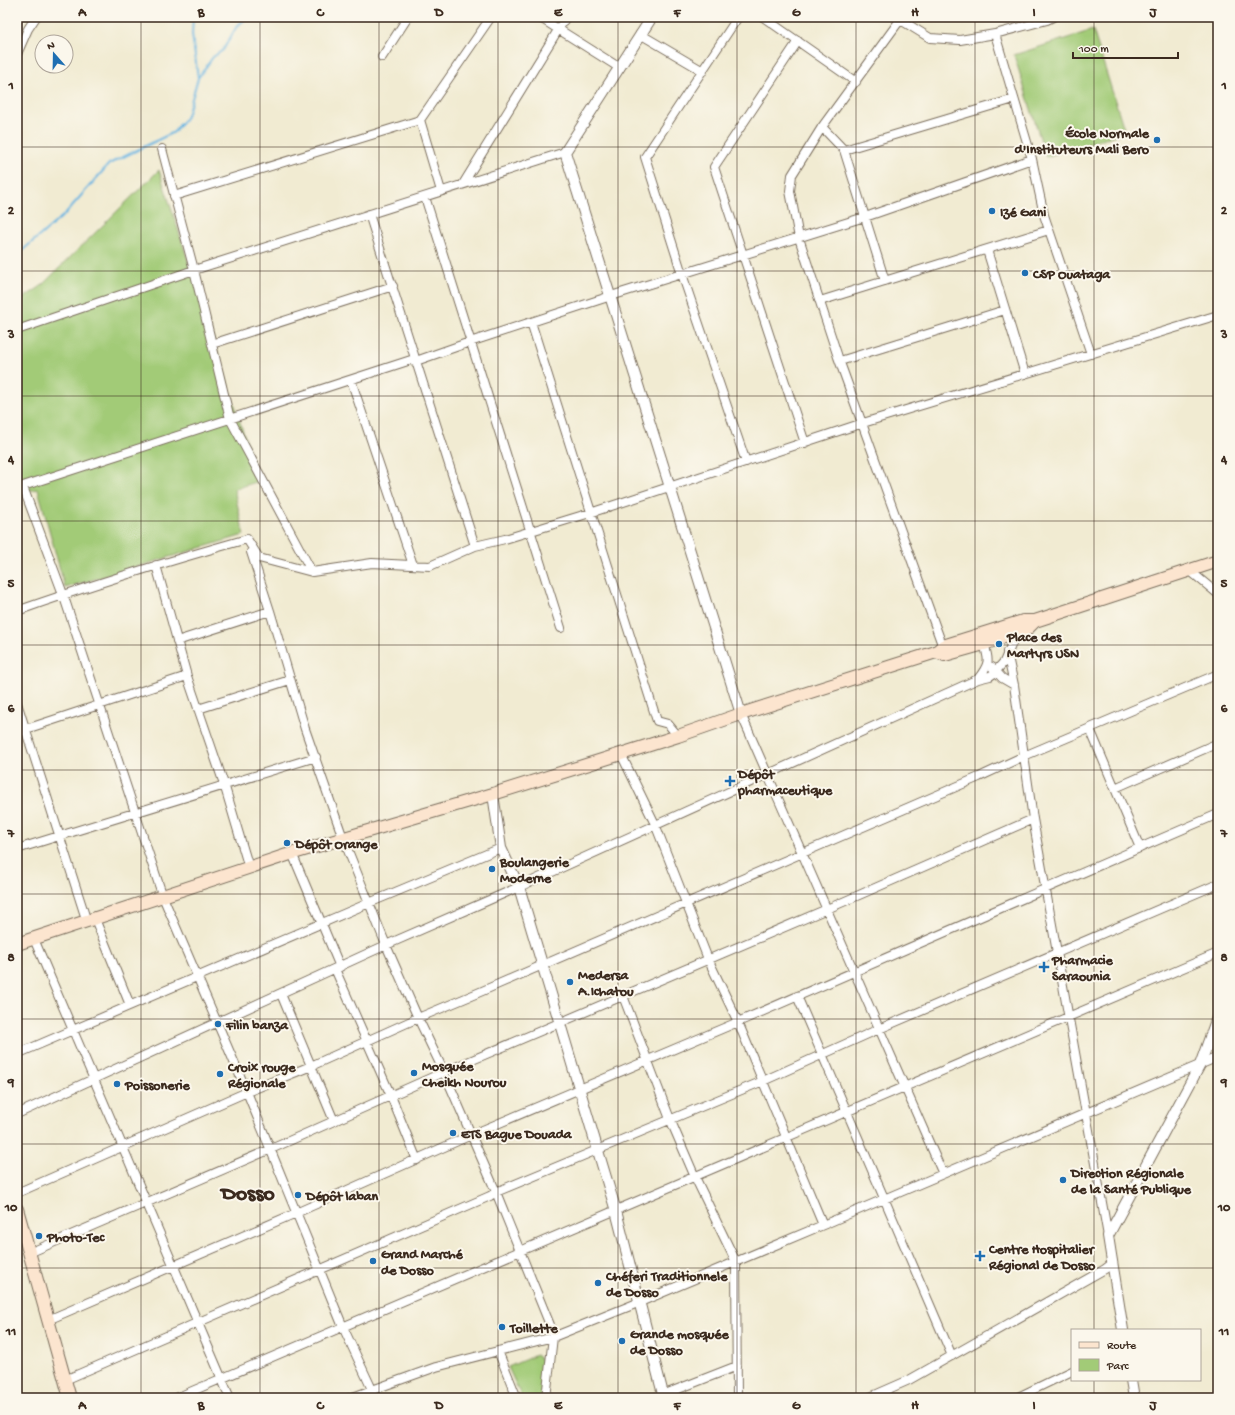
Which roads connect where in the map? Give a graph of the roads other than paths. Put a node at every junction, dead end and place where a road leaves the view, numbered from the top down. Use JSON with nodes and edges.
{"nodes":[{"id":1,"x":36,"y":17,"type":"edge"},
{"id":2,"x":408,"y":17,"type":"edge"},
{"id":3,"x":491,"y":17,"type":"edge"},
{"id":4,"x":540,"y":17,"type":"edge"},
{"id":5,"x":566,"y":17,"type":"edge"},
{"id":6,"x":652,"y":17,"type":"edge"},
{"id":7,"x":738,"y":17,"type":"edge"},
{"id":8,"x":763,"y":17,"type":"edge"},
{"id":9,"x":1053,"y":17,"type":"edge"},
{"id":10,"x":897,"y":18,"type":"edge"},
{"id":11,"x":558,"y":29,"type":"junction"},
{"id":12,"x":640,"y":34,"type":"junction"},
{"id":13,"x":995,"y":34,"type":"junction"},
{"id":14,"x":798,"y":41,"type":"junction"},
{"id":15,"x":17,"y":54,"type":"edge"},
{"id":16,"x":382,"y":57,"type":"dead end"},
{"id":17,"x":620,"y":68,"type":"junction"},
{"id":18,"x":703,"y":71,"type":"junction"},
{"id":19,"x":856,"y":82,"type":"junction"},
{"id":20,"x":1014,"y":99,"type":"junction"},
{"id":21,"x":420,"y":120,"type":"junction"},
{"id":22,"x":822,"y":127,"type":"junction"},
{"id":23,"x":162,"y":149,"type":"dead end"},
{"id":24,"x":844,"y":150,"type":"junction"},
{"id":25,"x":565,"y":152,"type":"junction"},
{"id":26,"x":1032,"y":159,"type":"junction"},
{"id":27,"x":463,"y":184,"type":"junction"},
{"id":28,"x":441,"y":191,"type":"junction"},
{"id":29,"x":174,"y":196,"type":"junction"},
{"id":30,"x":425,"y":196,"type":"junction"},
{"id":31,"x":369,"y":214,"type":"junction"},
{"id":32,"x":865,"y":217,"type":"junction"},
{"id":33,"x":1049,"y":230,"type":"junction"},
{"id":34,"x":799,"y":238,"type":"junction"},
{"id":35,"x":987,"y":250,"type":"junction"},
{"id":36,"x":743,"y":255,"type":"junction"},
{"id":37,"x":194,"y":270,"type":"junction"},
{"id":38,"x":682,"y":274,"type":"junction"},
{"id":39,"x":885,"y":281,"type":"junction"},
{"id":40,"x":393,"y":286,"type":"junction"},
{"id":41,"x":611,"y":296,"type":"junction"},
{"id":42,"x":820,"y":301,"type":"junction"},
{"id":43,"x":1005,"y":310,"type":"junction"},
{"id":44,"x":1218,"y":315,"type":"edge"},
{"id":45,"x":531,"y":322,"type":"junction"},
{"id":46,"x":17,"y":330,"type":"edge"},
{"id":47,"x":470,"y":342,"type":"junction"},
{"id":48,"x":212,"y":344,"type":"junction"},
{"id":49,"x":1091,"y":354,"type":"junction"},
{"id":50,"x":416,"y":361,"type":"junction"},
{"id":51,"x":840,"y":361,"type":"junction"},
{"id":52,"x":1025,"y":374,"type":"junction"},
{"id":53,"x":351,"y":380,"type":"junction"},
{"id":54,"x":230,"y":419,"type":"junction"},
{"id":55,"x":863,"y":423,"type":"junction"},
{"id":56,"x":805,"y":443,"type":"junction"},
{"id":57,"x":746,"y":462,"type":"junction"},
{"id":58,"x":19,"y":486,"type":"edge"},
{"id":59,"x":670,"y":487,"type":"junction"},
{"id":60,"x":590,"y":512,"type":"junction"},
{"id":61,"x":530,"y":532,"type":"junction"},
{"id":62,"x":246,"y":539,"type":"junction"},
{"id":63,"x":475,"y":546,"type":"junction"},
{"id":64,"x":1218,"y":561,"type":"edge"},
{"id":65,"x":156,"y":565,"type":"junction"},
{"id":66,"x":413,"y":565,"type":"junction"},
{"id":67,"x":1189,"y":570,"type":"junction"},
{"id":68,"x":312,"y":572,"type":"junction"},
{"id":69,"x":63,"y":594,"type":"junction"},
{"id":70,"x":1218,"y":594,"type":"edge"},
{"id":71,"x":17,"y":611,"type":"edge"},
{"id":72,"x":270,"y":611,"type":"junction"},
{"id":73,"x":1031,"y":625,"type":"junction"},
{"id":74,"x":561,"y":628,"type":"dead end"},
{"id":75,"x":1004,"y":632,"type":"junction"},
{"id":76,"x":982,"y":639,"type":"junction"},
{"id":77,"x":177,"y":641,"type":"junction"},
{"id":78,"x":941,"y":651,"type":"junction"},
{"id":79,"x":1007,"y":654,"type":"junction"},
{"id":80,"x":988,"y":662,"type":"junction"},
{"id":81,"x":1218,"y":674,"type":"edge"},
{"id":82,"x":995,"y":675,"type":"junction"},
{"id":83,"x":187,"y":676,"type":"junction"},
{"id":84,"x":978,"y":679,"type":"junction"},
{"id":85,"x":290,"y":680,"type":"junction"},
{"id":86,"x":1014,"y":685,"type":"junction"},
{"id":87,"x":17,"y":703,"type":"edge"},
{"id":88,"x":100,"y":705,"type":"junction"},
{"id":89,"x":198,"y":709,"type":"junction"},
{"id":90,"x":741,"y":714,"type":"junction"},
{"id":91,"x":26,"y":729,"type":"junction"},
{"id":92,"x":1090,"y":729,"type":"junction"},
{"id":93,"x":17,"y":732,"type":"edge"},
{"id":94,"x":678,"y":736,"type":"junction"},
{"id":95,"x":1218,"y":743,"type":"edge"},
{"id":96,"x":622,"y":754,"type":"junction"},
{"id":97,"x":316,"y":756,"type":"junction"},
{"id":98,"x":1024,"y":756,"type":"junction"},
{"id":99,"x":767,"y":774,"type":"junction"},
{"id":100,"x":224,"y":784,"type":"junction"},
{"id":101,"x":1115,"y":788,"type":"junction"},
{"id":102,"x":493,"y":794,"type":"junction"},
{"id":103,"x":136,"y":813,"type":"junction"},
{"id":104,"x":1218,"y":814,"type":"edge"},
{"id":105,"x":1033,"y":819,"type":"junction"},
{"id":106,"x":655,"y":824,"type":"junction"},
{"id":107,"x":59,"y":836,"type":"junction"},
{"id":108,"x":343,"y":838,"type":"junction"},
{"id":109,"x":501,"y":848,"type":"junction"},
{"id":110,"x":1140,"y":848,"type":"junction"},
{"id":111,"x":17,"y":849,"type":"edge"},
{"id":112,"x":292,"y":853,"type":"junction"},
{"id":113,"x":802,"y":853,"type":"junction"},
{"id":114,"x":249,"y":868,"type":"junction"},
{"id":115,"x":1218,"y":884,"type":"edge"},
{"id":116,"x":519,"y":887,"type":"junction"},
{"id":117,"x":1045,"y":888,"type":"junction"},
{"id":118,"x":163,"y":896,"type":"junction"},
{"id":119,"x":369,"y":903,"type":"junction"},
{"id":120,"x":687,"y":903,"type":"junction"},
{"id":121,"x":827,"y":909,"type":"junction"},
{"id":122,"x":91,"y":920,"type":"junction"},
{"id":123,"x":322,"y":924,"type":"junction"},
{"id":124,"x":34,"y":939,"type":"junction"},
{"id":125,"x":17,"y":944,"type":"edge"},
{"id":126,"x":386,"y":946,"type":"junction"},
{"id":127,"x":1057,"y":952,"type":"junction"},
{"id":128,"x":1218,"y":953,"type":"edge"},
{"id":129,"x":708,"y":959,"type":"junction"},
{"id":130,"x":542,"y":966,"type":"junction"},
{"id":131,"x":338,"y":968,"type":"junction"},
{"id":132,"x":854,"y":971,"type":"junction"},
{"id":133,"x":198,"y":976,"type":"junction"},
{"id":134,"x":281,"y":994,"type":"junction"},
{"id":135,"x":623,"y":996,"type":"junction"},
{"id":136,"x":797,"y":996,"type":"junction"},
{"id":137,"x":130,"y":1005,"type":"junction"},
{"id":138,"x":1218,"y":1015,"type":"edge"},
{"id":139,"x":1069,"y":1017,"type":"junction"},
{"id":140,"x":418,"y":1018,"type":"junction"},
{"id":141,"x":218,"y":1022,"type":"junction"},
{"id":142,"x":738,"y":1022,"type":"junction"},
{"id":143,"x":559,"y":1023,"type":"junction"},
{"id":144,"x":879,"y":1029,"type":"junction"},
{"id":145,"x":73,"y":1031,"type":"junction"},
{"id":146,"x":366,"y":1042,"type":"junction"},
{"id":147,"x":17,"y":1054,"type":"edge"},
{"id":148,"x":822,"y":1054,"type":"junction"},
{"id":149,"x":1218,"y":1057,"type":"edge"},
{"id":150,"x":648,"y":1060,"type":"junction"},
{"id":151,"x":1200,"y":1065,"type":"junction"},
{"id":152,"x":311,"y":1066,"type":"junction"},
{"id":153,"x":444,"y":1072,"type":"junction"},
{"id":154,"x":94,"y":1079,"type":"junction"},
{"id":155,"x":763,"y":1081,"type":"junction"},
{"id":156,"x":905,"y":1087,"type":"junction"},
{"id":157,"x":580,"y":1090,"type":"junction"},
{"id":158,"x":247,"y":1092,"type":"junction"},
{"id":159,"x":391,"y":1096,"type":"junction"},
{"id":160,"x":847,"y":1112,"type":"junction"},
{"id":161,"x":17,"y":1114,"type":"edge"},
{"id":162,"x":1085,"y":1114,"type":"junction"},
{"id":163,"x":670,"y":1119,"type":"junction"},
{"id":164,"x":334,"y":1120,"type":"junction"},
{"id":165,"x":471,"y":1135,"type":"junction"},
{"id":166,"x":787,"y":1138,"type":"junction"},
{"id":167,"x":123,"y":1147,"type":"junction"},
{"id":168,"x":271,"y":1149,"type":"junction"},
{"id":169,"x":598,"y":1150,"type":"junction"},
{"id":170,"x":417,"y":1160,"type":"junction"},
{"id":171,"x":943,"y":1174,"type":"junction"},
{"id":172,"x":695,"y":1177,"type":"junction"},
{"id":173,"x":496,"y":1192,"type":"junction"},
{"id":174,"x":17,"y":1193,"type":"edge"},
{"id":175,"x":884,"y":1199,"type":"junction"},
{"id":176,"x":146,"y":1202,"type":"junction"},
{"id":177,"x":17,"y":1209,"type":"edge"},
{"id":178,"x":616,"y":1211,"type":"junction"},
{"id":179,"x":296,"y":1213,"type":"junction"},
{"id":180,"x":824,"y":1225,"type":"junction"},
{"id":181,"x":1108,"y":1236,"type":"junction"},
{"id":182,"x":29,"y":1252,"type":"junction"},
{"id":183,"x":520,"y":1252,"type":"junction"},
{"id":184,"x":736,"y":1262,"type":"junction"},
{"id":185,"x":1112,"y":1263,"type":"junction"},
{"id":186,"x":174,"y":1266,"type":"junction"},
{"id":187,"x":320,"y":1270,"type":"junction"},
{"id":188,"x":640,"y":1302,"type":"junction"},
{"id":189,"x":48,"y":1320,"type":"junction"},
{"id":190,"x":198,"y":1323,"type":"junction"},
{"id":191,"x":343,"y":1327,"type":"junction"},
{"id":192,"x":1123,"y":1329,"type":"edge"},
{"id":193,"x":553,"y":1337,"type":"junction"},
{"id":194,"x":498,"y":1351,"type":"junction"},
{"id":195,"x":952,"y":1356,"type":"junction"},
{"id":196,"x":736,"y":1366,"type":"junction"},
{"id":197,"x":1071,"y":1371,"type":"edge"},
{"id":198,"x":222,"y":1378,"type":"junction"},
{"id":199,"x":65,"y":1380,"type":"junction"},
{"id":200,"x":1131,"y":1381,"type":"edge"},
{"id":201,"x":372,"y":1389,"type":"junction"},
{"id":202,"x":516,"y":1396,"type":"edge"},
{"id":203,"x":661,"y":1397,"type":"edge"},
{"id":204,"x":70,"y":1398,"type":"edge"},
{"id":205,"x":176,"y":1398,"type":"edge"},
{"id":206,"x":230,"y":1398,"type":"edge"},
{"id":207,"x":350,"y":1398,"type":"edge"},
{"id":208,"x":376,"y":1398,"type":"edge"},
{"id":209,"x":506,"y":1398,"type":"edge"},
{"id":210,"x":546,"y":1398,"type":"edge"},
{"id":211,"x":737,"y":1398,"type":"edge"},
{"id":212,"x":868,"y":1398,"type":"edge"},
{"id":213,"x":1016,"y":1398,"type":"edge"},
{"id":214,"x":1134,"y":1398,"type":"edge"}],
"edges":[{"from":1,"to":15,"type":"street"},
{"from":2,"to":16,"type":"street"},
{"from":3,"to":21,"type":"street"},
{"from":4,"to":11,"type":"street"},
{"from":5,"to":11,"type":"street"},
{"from":6,"to":12,"type":"street"},
{"from":7,"to":18,"type":"street"},
{"from":8,"to":14,"type":"street"},
{"from":9,"to":13,"type":"street"},
{"from":10,"to":13,"type":"street"},
{"from":10,"to":19,"type":"street"},
{"from":11,"to":17,"type":"street"},
{"from":11,"to":27,"type":"street"},
{"from":12,"to":17,"type":"street"},
{"from":12,"to":18,"type":"street"},
{"from":13,"to":20,"type":"street"},
{"from":14,"to":19,"type":"street"},
{"from":14,"to":36,"type":"street"},
{"from":17,"to":25,"type":"street"},
{"from":18,"to":38,"type":"street"},
{"from":19,"to":22,"type":"street"},
{"from":20,"to":24,"type":"street"},
{"from":20,"to":26,"type":"street"},
{"from":21,"to":28,"type":"street"},
{"from":21,"to":29,"type":"street"},
{"from":22,"to":24,"type":"street"},
{"from":22,"to":34,"type":"street"},
{"from":23,"to":29,"type":"street"},
{"from":24,"to":32,"type":"street"},
{"from":25,"to":27,"type":"street"},
{"from":25,"to":41,"type":"street"},
{"from":26,"to":32,"type":"street"},
{"from":26,"to":33,"type":"street"},
{"from":27,"to":28,"type":"street"},
{"from":28,"to":30,"type":"street"},
{"from":29,"to":37,"type":"street"},
{"from":30,"to":31,"type":"street"},
{"from":30,"to":47,"type":"street"},
{"from":31,"to":37,"type":"street"},
{"from":31,"to":40,"type":"street"},
{"from":32,"to":34,"type":"street"},
{"from":32,"to":39,"type":"street"},
{"from":33,"to":35,"type":"street"},
{"from":33,"to":49,"type":"street"},
{"from":34,"to":36,"type":"street"},
{"from":34,"to":42,"type":"street"},
{"from":35,"to":39,"type":"street"},
{"from":35,"to":43,"type":"street"},
{"from":36,"to":38,"type":"street"},
{"from":36,"to":56,"type":"street"},
{"from":37,"to":46,"type":"street"},
{"from":37,"to":48,"type":"street"},
{"from":38,"to":41,"type":"street"},
{"from":38,"to":57,"type":"street"},
{"from":39,"to":42,"type":"street"},
{"from":40,"to":48,"type":"street"},
{"from":40,"to":50,"type":"street"},
{"from":41,"to":45,"type":"street"},
{"from":41,"to":59,"type":"street"},
{"from":42,"to":51,"type":"street"},
{"from":43,"to":51,"type":"street"},
{"from":43,"to":52,"type":"street"},
{"from":44,"to":49,"type":"street"},
{"from":45,"to":47,"type":"street"},
{"from":45,"to":60,"type":"street"},
{"from":47,"to":50,"type":"street"},
{"from":47,"to":61,"type":"street"},
{"from":48,"to":54,"type":"street"},
{"from":49,"to":52,"type":"street"},
{"from":50,"to":53,"type":"street"},
{"from":50,"to":63,"type":"street"},
{"from":51,"to":55,"type":"street"},
{"from":52,"to":55,"type":"street"},
{"from":53,"to":54,"type":"street"},
{"from":53,"to":66,"type":"street"},
{"from":54,"to":58,"type":"street"},
{"from":54,"to":68,"type":"street"},
{"from":55,"to":56,"type":"street"},
{"from":55,"to":78,"type":"street"},
{"from":56,"to":57,"type":"street"},
{"from":57,"to":59,"type":"street"},
{"from":58,"to":69,"type":"street"},
{"from":59,"to":60,"type":"street"},
{"from":59,"to":90,"type":"street"},
{"from":60,"to":61,"type":"street"},
{"from":60,"to":94,"type":"street"},
{"from":61,"to":63,"type":"street"},
{"from":61,"to":74,"type":"street"},
{"from":62,"to":65,"type":"street"},
{"from":62,"to":68,"type":"street"},
{"from":62,"to":72,"type":"street"},
{"from":63,"to":66,"type":"street"},
{"from":64,"to":67,"type":"main road"},
{"from":65,"to":69,"type":"street"},
{"from":65,"to":77,"type":"street"},
{"from":66,"to":68,"type":"street"},
{"from":67,"to":70,"type":"street"},
{"from":67,"to":73,"type":"main road"},
{"from":69,"to":71,"type":"street"},
{"from":69,"to":88,"type":"street"},
{"from":72,"to":77,"type":"street"},
{"from":72,"to":85,"type":"street"},
{"from":73,"to":75,"type":"main road"},
{"from":73,"to":79,"type":"street"},
{"from":75,"to":76,"type":"main road"},
{"from":75,"to":79,"type":"street"},
{"from":76,"to":78,"type":"main road"},
{"from":76,"to":80,"type":"street"},
{"from":77,"to":83,"type":"street"},
{"from":78,"to":90,"type":"main road"},
{"from":79,"to":82,"type":"street"},
{"from":79,"to":86,"type":"street"},
{"from":80,"to":82,"type":"street"},
{"from":80,"to":84,"type":"street"},
{"from":81,"to":92,"type":"street"},
{"from":82,"to":84,"type":"street"},
{"from":82,"to":86,"type":"street"},
{"from":83,"to":88,"type":"street"},
{"from":83,"to":89,"type":"street"},
{"from":84,"to":99,"type":"street"},
{"from":85,"to":89,"type":"street"},
{"from":85,"to":97,"type":"street"},
{"from":86,"to":98,"type":"street"},
{"from":87,"to":91,"type":"street"},
{"from":88,"to":91,"type":"street"},
{"from":88,"to":103,"type":"street"},
{"from":89,"to":100,"type":"street"},
{"from":90,"to":94,"type":"main road"},
{"from":90,"to":99,"type":"street"},
{"from":91,"to":93,"type":"street"},
{"from":91,"to":107,"type":"street"},
{"from":92,"to":98,"type":"street"},
{"from":92,"to":101,"type":"street"},
{"from":94,"to":96,"type":"main road"},
{"from":95,"to":101,"type":"street"},
{"from":96,"to":102,"type":"main road"},
{"from":96,"to":106,"type":"street"},
{"from":97,"to":100,"type":"street"},
{"from":97,"to":108,"type":"street"},
{"from":98,"to":105,"type":"street"},
{"from":98,"to":113,"type":"street"},
{"from":99,"to":106,"type":"street"},
{"from":99,"to":113,"type":"street"},
{"from":100,"to":103,"type":"street"},
{"from":100,"to":114,"type":"street"},
{"from":101,"to":110,"type":"street"},
{"from":102,"to":108,"type":"main road"},
{"from":102,"to":109,"type":"street"},
{"from":103,"to":107,"type":"street"},
{"from":103,"to":118,"type":"street"},
{"from":104,"to":110,"type":"street"},
{"from":105,"to":117,"type":"street"},
{"from":105,"to":121,"type":"street"},
{"from":106,"to":116,"type":"street"},
{"from":106,"to":120,"type":"street"},
{"from":107,"to":111,"type":"street"},
{"from":107,"to":122,"type":"street"},
{"from":108,"to":112,"type":"main road"},
{"from":108,"to":119,"type":"street"},
{"from":109,"to":116,"type":"street"},
{"from":109,"to":119,"type":"street"},
{"from":110,"to":117,"type":"street"},
{"from":112,"to":114,"type":"main road"},
{"from":112,"to":123,"type":"street"},
{"from":113,"to":120,"type":"street"},
{"from":113,"to":121,"type":"street"},
{"from":114,"to":118,"type":"main road"},
{"from":115,"to":127,"type":"street"},
{"from":116,"to":126,"type":"street"},
{"from":116,"to":130,"type":"street"},
{"from":117,"to":127,"type":"street"},
{"from":117,"to":132,"type":"street"},
{"from":118,"to":122,"type":"main road"},
{"from":118,"to":133,"type":"street"},
{"from":119,"to":123,"type":"street"},
{"from":119,"to":126,"type":"street"},
{"from":120,"to":129,"type":"street"},
{"from":120,"to":130,"type":"street"},
{"from":121,"to":129,"type":"street"},
{"from":121,"to":132,"type":"street"},
{"from":122,"to":124,"type":"main road"},
{"from":122,"to":137,"type":"street"},
{"from":123,"to":131,"type":"street"},
{"from":123,"to":133,"type":"street"},
{"from":124,"to":125,"type":"main road"},
{"from":124,"to":145,"type":"street"},
{"from":126,"to":131,"type":"street"},
{"from":126,"to":140,"type":"street"},
{"from":127,"to":139,"type":"street"},
{"from":127,"to":144,"type":"street"},
{"from":128,"to":139,"type":"street"},
{"from":129,"to":135,"type":"street"},
{"from":129,"to":142,"type":"street"},
{"from":130,"to":140,"type":"street"},
{"from":130,"to":143,"type":"street"},
{"from":131,"to":134,"type":"street"},
{"from":131,"to":146,"type":"street"},
{"from":132,"to":136,"type":"street"},
{"from":132,"to":144,"type":"street"},
{"from":133,"to":137,"type":"street"},
{"from":133,"to":141,"type":"street"},
{"from":134,"to":141,"type":"street"},
{"from":134,"to":152,"type":"street"},
{"from":135,"to":143,"type":"street"},
{"from":135,"to":150,"type":"street"},
{"from":136,"to":142,"type":"street"},
{"from":136,"to":148,"type":"street"},
{"from":137,"to":145,"type":"street"},
{"from":138,"to":151,"type":"street"},
{"from":139,"to":156,"type":"street"},
{"from":139,"to":162,"type":"street"},
{"from":140,"to":146,"type":"street"},
{"from":140,"to":153,"type":"street"},
{"from":141,"to":154,"type":"street"},
{"from":141,"to":158,"type":"street"},
{"from":142,"to":150,"type":"street"},
{"from":142,"to":155,"type":"street"},
{"from":143,"to":153,"type":"street"},
{"from":143,"to":157,"type":"street"},
{"from":144,"to":148,"type":"street"},
{"from":144,"to":156,"type":"street"},
{"from":145,"to":147,"type":"street"},
{"from":145,"to":154,"type":"street"},
{"from":146,"to":152,"type":"street"},
{"from":146,"to":159,"type":"street"},
{"from":148,"to":155,"type":"street"},
{"from":148,"to":160,"type":"street"},
{"from":149,"to":151,"type":"street"},
{"from":150,"to":157,"type":"street"},
{"from":150,"to":163,"type":"street"},
{"from":151,"to":162,"type":"street"},
{"from":151,"to":181,"type":"street"},
{"from":152,"to":158,"type":"street"},
{"from":152,"to":164,"type":"street"},
{"from":153,"to":159,"type":"street"},
{"from":153,"to":165,"type":"street"},
{"from":154,"to":161,"type":"street"},
{"from":154,"to":167,"type":"street"},
{"from":155,"to":163,"type":"street"},
{"from":155,"to":166,"type":"street"},
{"from":156,"to":160,"type":"street"},
{"from":156,"to":171,"type":"street"},
{"from":157,"to":165,"type":"street"},
{"from":157,"to":169,"type":"street"},
{"from":158,"to":167,"type":"street"},
{"from":158,"to":168,"type":"street"},
{"from":159,"to":164,"type":"street"},
{"from":159,"to":170,"type":"street"},
{"from":160,"to":166,"type":"street"},
{"from":160,"to":175,"type":"street"},
{"from":162,"to":171,"type":"street"},
{"from":162,"to":181,"type":"street"},
{"from":163,"to":169,"type":"street"},
{"from":163,"to":172,"type":"street"},
{"from":164,"to":168,"type":"street"},
{"from":165,"to":170,"type":"street"},
{"from":165,"to":173,"type":"street"},
{"from":166,"to":172,"type":"street"},
{"from":166,"to":180,"type":"street"},
{"from":167,"to":174,"type":"street"},
{"from":167,"to":176,"type":"street"},
{"from":168,"to":176,"type":"street"},
{"from":168,"to":179,"type":"street"},
{"from":169,"to":173,"type":"street"},
{"from":169,"to":178,"type":"street"},
{"from":170,"to":179,"type":"street"},
{"from":171,"to":175,"type":"street"},
{"from":172,"to":178,"type":"street"},
{"from":172,"to":184,"type":"street"},
{"from":173,"to":183,"type":"street"},
{"from":173,"to":187,"type":"street"},
{"from":175,"to":180,"type":"street"},
{"from":175,"to":195,"type":"street"},
{"from":176,"to":182,"type":"street"},
{"from":176,"to":186,"type":"street"},
{"from":177,"to":182,"type":"main road"},
{"from":178,"to":183,"type":"street"},
{"from":178,"to":188,"type":"street"},
{"from":179,"to":186,"type":"street"},
{"from":179,"to":187,"type":"street"},
{"from":180,"to":184,"type":"street"},
{"from":181,"to":185,"type":"street"},
{"from":182,"to":189,"type":"main road"},
{"from":183,"to":191,"type":"street"},
{"from":183,"to":193,"type":"street"},
{"from":184,"to":188,"type":"street"},
{"from":184,"to":196,"type":"street"},
{"from":185,"to":192,"type":"street"},
{"from":185,"to":195,"type":"street"},
{"from":186,"to":189,"type":"street"},
{"from":186,"to":190,"type":"street"},
{"from":187,"to":190,"type":"street"},
{"from":187,"to":191,"type":"street"},
{"from":188,"to":193,"type":"street"},
{"from":188,"to":203,"type":"street"},
{"from":189,"to":199,"type":"main road"},
{"from":190,"to":198,"type":"street"},
{"from":190,"to":199,"type":"street"},
{"from":191,"to":198,"type":"street"},
{"from":191,"to":201,"type":"street"},
{"from":193,"to":194,"type":"street"},
{"from":193,"to":210,"type":"street"},
{"from":194,"to":201,"type":"street"},
{"from":194,"to":202,"type":"street"},
{"from":195,"to":212,"type":"street"},
{"from":196,"to":203,"type":"street"},
{"from":196,"to":211,"type":"street"},
{"from":197,"to":213,"type":"street"},
{"from":198,"to":205,"type":"street"},
{"from":198,"to":206,"type":"street"},
{"from":199,"to":204,"type":"main road"},
{"from":200,"to":214,"type":"street"},
{"from":201,"to":207,"type":"street"},
{"from":201,"to":208,"type":"street"},
{"from":202,"to":209,"type":"street"}]}
